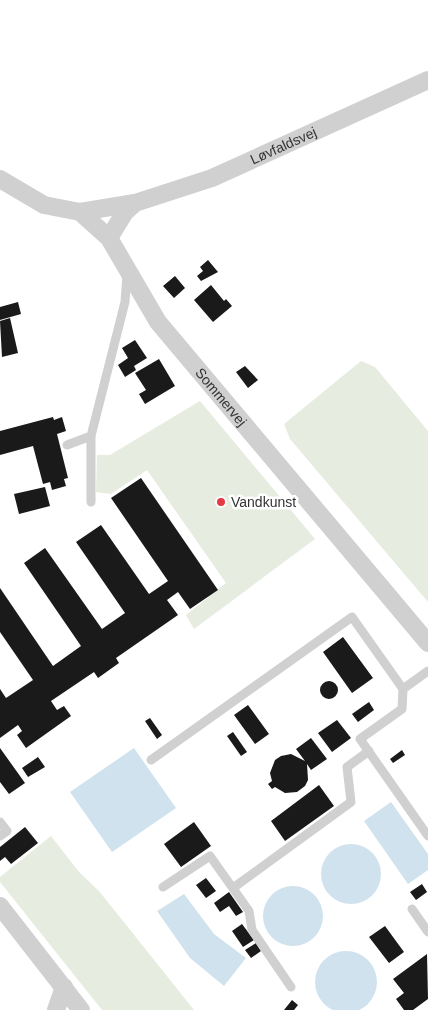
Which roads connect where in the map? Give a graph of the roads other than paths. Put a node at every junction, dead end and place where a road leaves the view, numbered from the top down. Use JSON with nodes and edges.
{"nodes":[{"id":1,"x":428,"y":80,"type":"edge"},
{"id":2,"x":0,"y":179,"type":"edge"},
{"id":3,"x":135,"y":203,"type":"junction"},
{"id":4,"x":80,"y":212,"type":"junction"},
{"id":5,"x":110,"y":238,"type":"junction"},
{"id":6,"x":127,"y":271,"type":"junction"},
{"id":7,"x":91,"y":436,"type":"junction"},
{"id":8,"x":67,"y":445,"type":"dead end"},
{"id":9,"x":90,"y":502,"type":"dead end"},
{"id":10,"x":428,"y":644,"type":"edge"},
{"id":11,"x":428,"y":671,"type":"edge"},
{"id":12,"x":403,"y":689,"type":"junction"},
{"id":13,"x":368,"y":751,"type":"junction"},
{"id":14,"x":151,"y":760,"type":"dead end"},
{"id":15,"x":0,"y":822,"type":"edge"},
{"id":16,"x":0,"y":836,"type":"edge"},
{"id":17,"x":428,"y":836,"type":"edge"},
{"id":18,"x":163,"y":887,"type":"dead end"},
{"id":19,"x":233,"y":888,"type":"junction"},
{"id":20,"x":0,"y":906,"type":"edge"},
{"id":21,"x":412,"y":910,"type":"dead end"},
{"id":22,"x":428,"y":932,"type":"edge"},
{"id":23,"x":64,"y":987,"type":"junction"},
{"id":24,"x":291,"y":987,"type":"dead end"},
{"id":25,"x":56,"y":1010,"type":"edge"},
{"id":26,"x":82,"y":1010,"type":"edge"}],
"edges":[{"from":1,"to":3,"type":"street","name":"Løvfaldsvej"},
{"from":2,"to":4,"type":"street","name":"Sommervej"},
{"from":3,"to":4,"type":"street","name":"Løvfaldsvej"},
{"from":3,"to":5,"type":"street"},
{"from":4,"to":5,"type":"street","name":"Sommervej"},
{"from":5,"to":6,"type":"street","name":"Sommervej"},
{"from":6,"to":7,"type":"lane"},
{"from":6,"to":10,"type":"street","name":"Sommervej"},
{"from":7,"to":8,"type":"lane"},
{"from":7,"to":9,"type":"lane"},
{"from":11,"to":12,"type":"lane"},
{"from":12,"to":13,"type":"lane"},
{"from":12,"to":14,"type":"lane"},
{"from":13,"to":17,"type":"lane"},
{"from":13,"to":19,"type":"lane"},
{"from":15,"to":16,"type":"lane"},
{"from":18,"to":19,"type":"lane"},
{"from":19,"to":24,"type":"lane"},
{"from":20,"to":23,"type":"street"},
{"from":21,"to":22,"type":"lane"},
{"from":23,"to":25,"type":"street"},
{"from":23,"to":26,"type":"street"}]}
